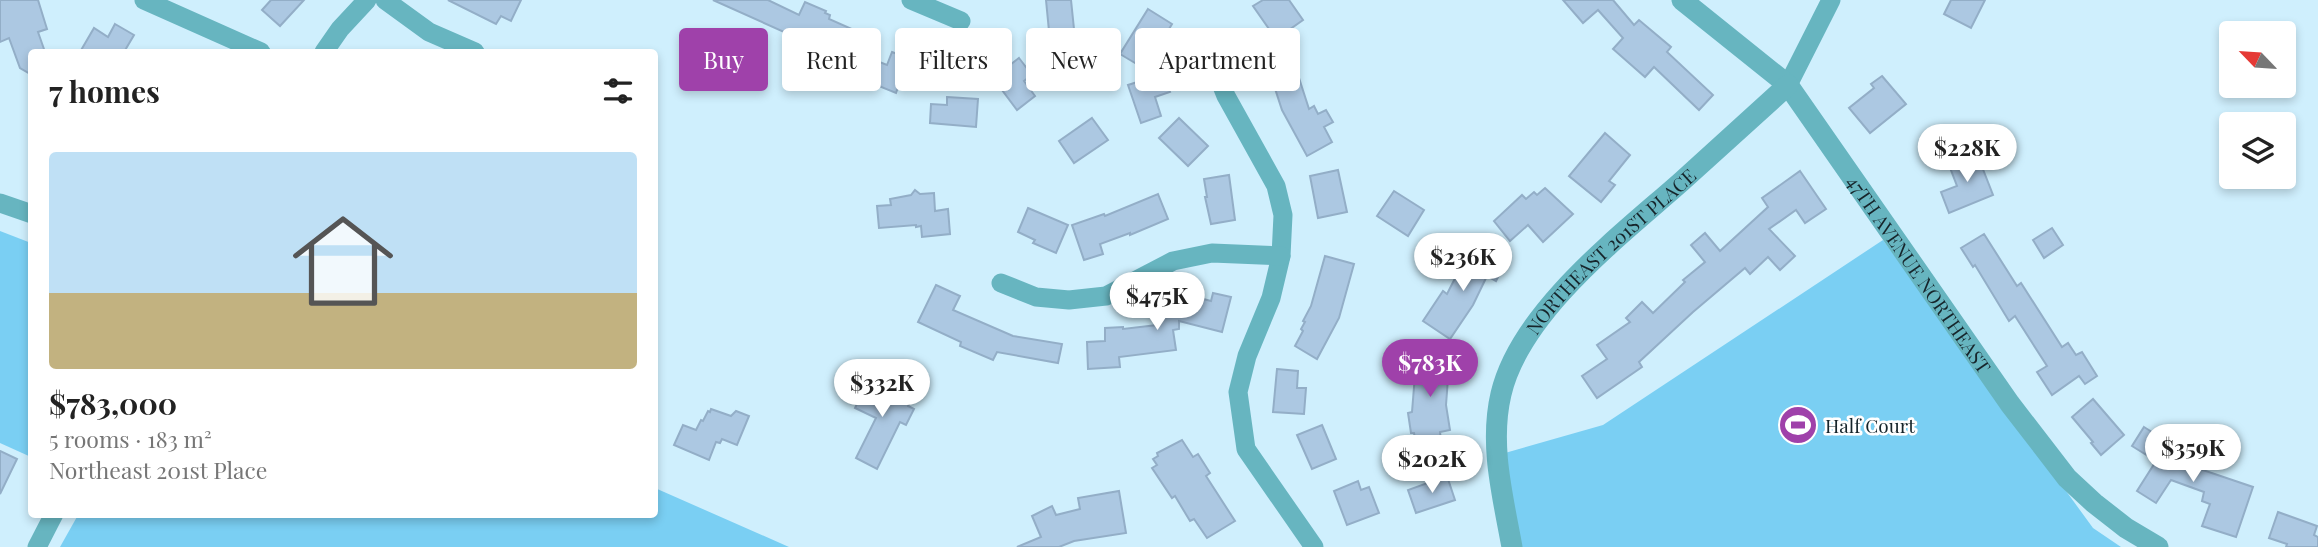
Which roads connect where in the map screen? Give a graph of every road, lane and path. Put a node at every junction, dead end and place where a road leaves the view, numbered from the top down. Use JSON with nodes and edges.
{"nodes":[{"id":1,"x":144,"y":0,"type":"edge"},
{"id":2,"x":367,"y":0,"type":"edge"},
{"id":3,"x":385,"y":0,"type":"edge"},
{"id":4,"x":911,"y":0,"type":"edge"},
{"id":5,"x":1682,"y":0,"type":"edge"},
{"id":6,"x":1831,"y":0,"type":"edge"},
{"id":7,"x":961,"y":22,"type":"dead end"},
{"id":8,"x":254,"y":49,"type":"edge"},
{"id":9,"x":326,"y":49,"type":"edge"},
{"id":10,"x":468,"y":49,"type":"edge"},
{"id":11,"x":1788,"y":85,"type":"junction"},
{"id":12,"x":1224,"y":91,"type":"edge"},
{"id":13,"x":0,"y":203,"type":"edge"},
{"id":14,"x":28,"y":213,"type":"edge"},
{"id":15,"x":1281,"y":256,"type":"junction"},
{"id":16,"x":1001,"y":284,"type":"dead end"},
{"id":17,"x":52,"y":518,"type":"edge"},
{"id":18,"x":37,"y":547,"type":"edge"},
{"id":19,"x":1314,"y":547,"type":"edge"},
{"id":20,"x":1513,"y":547,"type":"edge"},
{"id":21,"x":2158,"y":547,"type":"edge"}],
"edges":[{"from":1,"to":8,"type":"street"},
{"from":2,"to":9,"type":"street"},
{"from":3,"to":10,"type":"street"},
{"from":4,"to":7,"type":"street"},
{"from":5,"to":11,"type":"street","name":"47TH AVENUE NORTHEAST"},
{"from":6,"to":11,"type":"street","name":"NORTHEAST 201ST PLACE"},
{"from":11,"to":20,"type":"street","name":"NORTHEAST 201ST PLACE"},
{"from":11,"to":21,"type":"street","name":"47TH AVENUE NORTHEAST"},
{"from":12,"to":15,"type":"street"},
{"from":13,"to":14,"type":"street"},
{"from":15,"to":16,"type":"street"},
{"from":15,"to":19,"type":"street"},
{"from":17,"to":18,"type":"street"}]}
